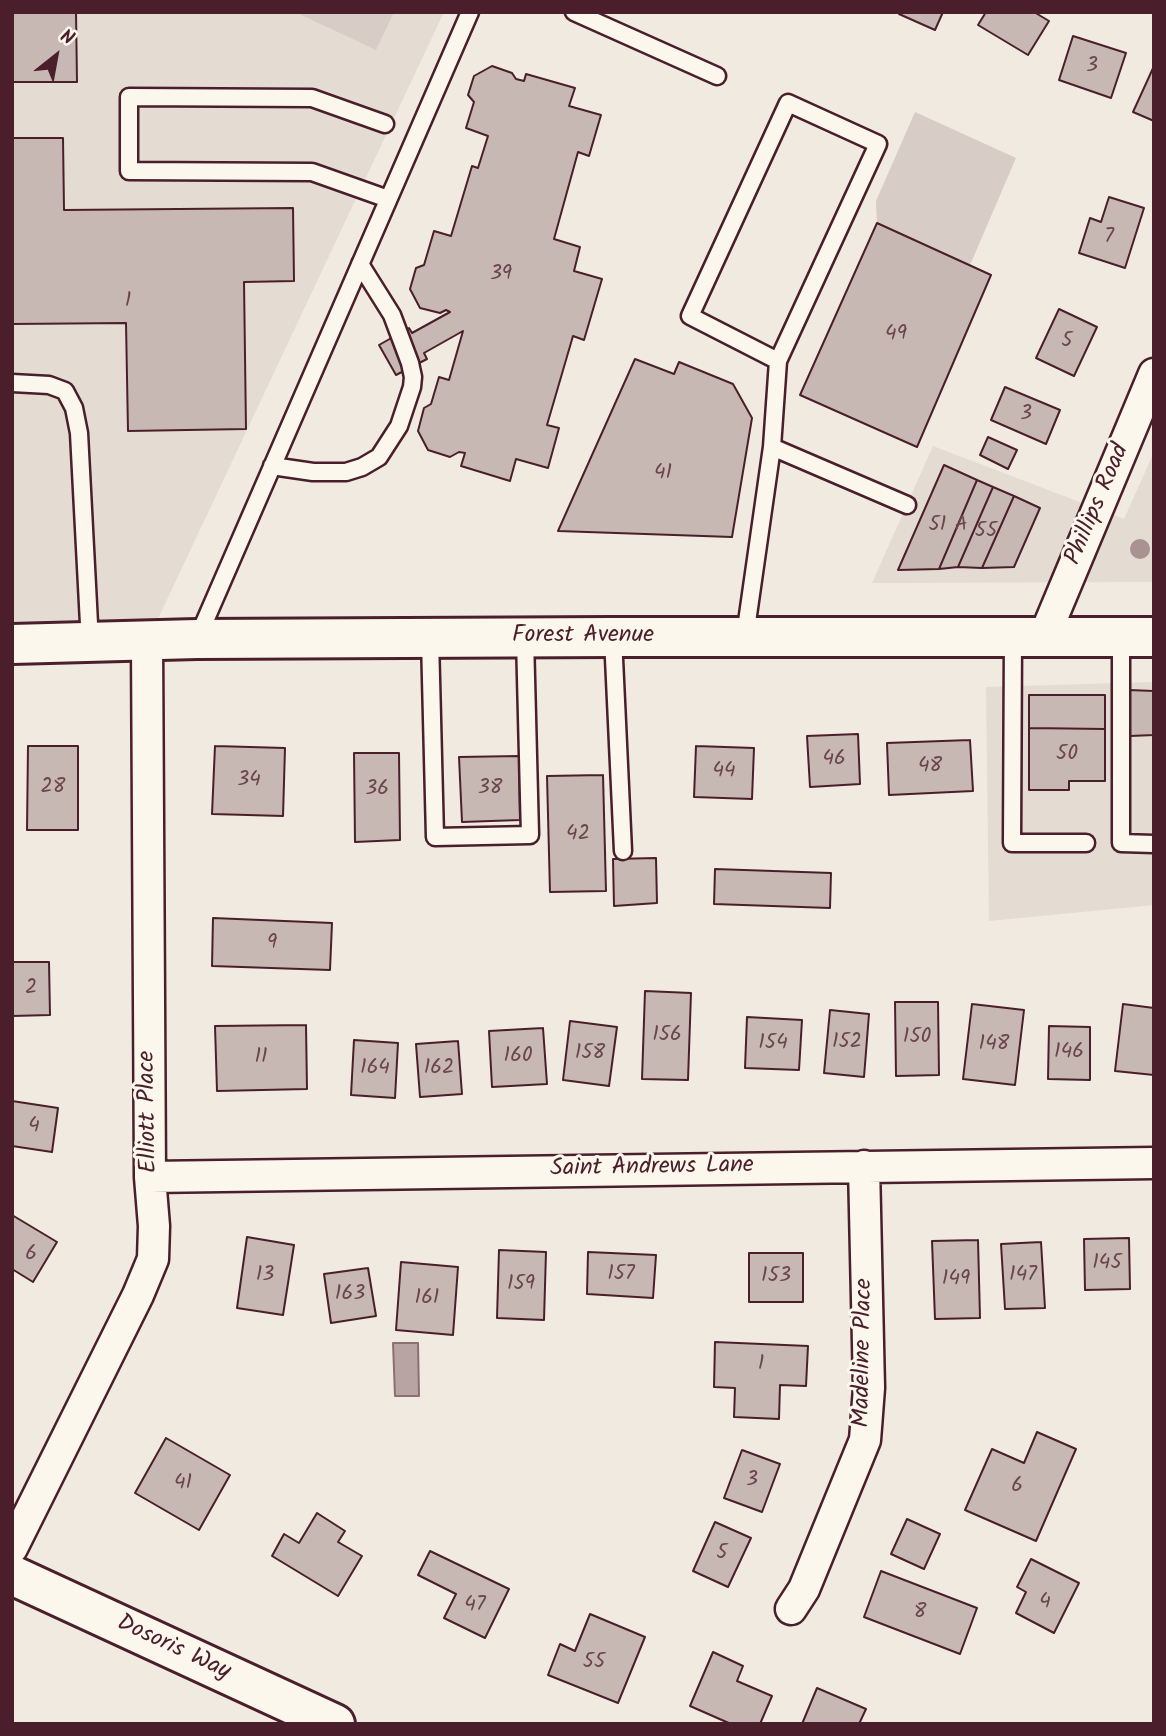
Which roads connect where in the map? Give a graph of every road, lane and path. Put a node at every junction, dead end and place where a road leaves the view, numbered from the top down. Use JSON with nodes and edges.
{"nodes":[{"id":1,"x":470,"y":12,"type":"edge"},
{"id":2,"x":574,"y":12,"type":"edge"},
{"id":3,"x":717,"y":76,"type":"dead end"},
{"id":4,"x":385,"y":124,"type":"dead end"},
{"id":5,"x":388,"y":199,"type":"junction"},
{"id":6,"x":360,"y":264,"type":"junction"},
{"id":7,"x":778,"y":360,"type":"junction"},
{"id":8,"x":1152,"y":382,"type":"edge"},
{"id":9,"x":12,"y":383,"type":"edge"},
{"id":10,"x":772,"y":447,"type":"junction"},
{"id":11,"x":272,"y":466,"type":"junction"},
{"id":12,"x":907,"y":505,"type":"dead end"},
{"id":13,"x":745,"y":636,"type":"junction"},
{"id":14,"x":613,"y":637,"type":"junction"},
{"id":15,"x":1028,"y":637,"type":"junction"},
{"id":16,"x":1137,"y":637,"type":"edge"},
{"id":17,"x":525,"y":638,"type":"junction"},
{"id":18,"x":197,"y":639,"type":"junction"},
{"id":19,"x":430,"y":639,"type":"junction"},
{"id":20,"x":147,"y":642,"type":"junction"},
{"id":21,"x":90,"y":643,"type":"junction"},
{"id":22,"x":12,"y":644,"type":"edge"},
{"id":23,"x":1086,"y":843,"type":"dead end"},
{"id":24,"x":1154,"y":844,"type":"edge"},
{"id":25,"x":623,"y":851,"type":"dead end"},
{"id":26,"x":1154,"y":1163,"type":"edge"},
{"id":27,"x":864,"y":1166,"type":"junction"},
{"id":28,"x":150,"y":1177,"type":"junction"},
{"id":29,"x":12,"y":1548,"type":"edge"},
{"id":30,"x":12,"y":1575,"type":"edge"},
{"id":31,"x":791,"y":1609,"type":"dead end"},
{"id":32,"x":335,"y":1724,"type":"edge"}],
"edges":[{"from":1,"to":5,"type":"lane"},
{"from":2,"to":3,"type":"lane"},
{"from":4,"to":5,"type":"lane"},
{"from":5,"to":6,"type":"lane"},
{"from":6,"to":11,"type":"lane"},
{"from":6,"to":11,"type":"lane"},
{"from":7,"to":7,"type":"lane"},
{"from":7,"to":10,"type":"lane"},
{"from":8,"to":15,"type":"street","name":"Phillips Road"},
{"from":9,"to":21,"type":"lane"},
{"from":10,"to":12,"type":"lane"},
{"from":10,"to":13,"type":"lane"},
{"from":11,"to":18,"type":"lane"},
{"from":13,"to":14,"type":"main road","name":"Forest Avenue"},
{"from":13,"to":15,"type":"main road","name":"Forest Avenue"},
{"from":14,"to":17,"type":"main road","name":"Forest Avenue"},
{"from":14,"to":25,"type":"lane"},
{"from":15,"to":16,"type":"main road","name":"Forest Avenue"},
{"from":15,"to":23,"type":"lane"},
{"from":16,"to":24,"type":"lane"},
{"from":17,"to":19,"type":"main road","name":"Forest Avenue"},
{"from":17,"to":19,"type":"lane"},
{"from":18,"to":19,"type":"main road","name":"Forest Avenue"},
{"from":18,"to":20,"type":"main road","name":"Forest Avenue"},
{"from":20,"to":21,"type":"main road","name":"Forest Avenue"},
{"from":20,"to":28,"type":"street","name":"Elliott Place"},
{"from":21,"to":22,"type":"main road","name":"Forest Avenue"},
{"from":26,"to":27,"type":"street","name":"Saint Andrews Lane"},
{"from":27,"to":28,"type":"street","name":"Saint Andrews Lane"},
{"from":27,"to":31,"type":"street","name":"Madeline Place"},
{"from":28,"to":29,"type":"street","name":"Elliott Place"},
{"from":30,"to":32,"type":"main road","name":"Dosoris Way"}]}
